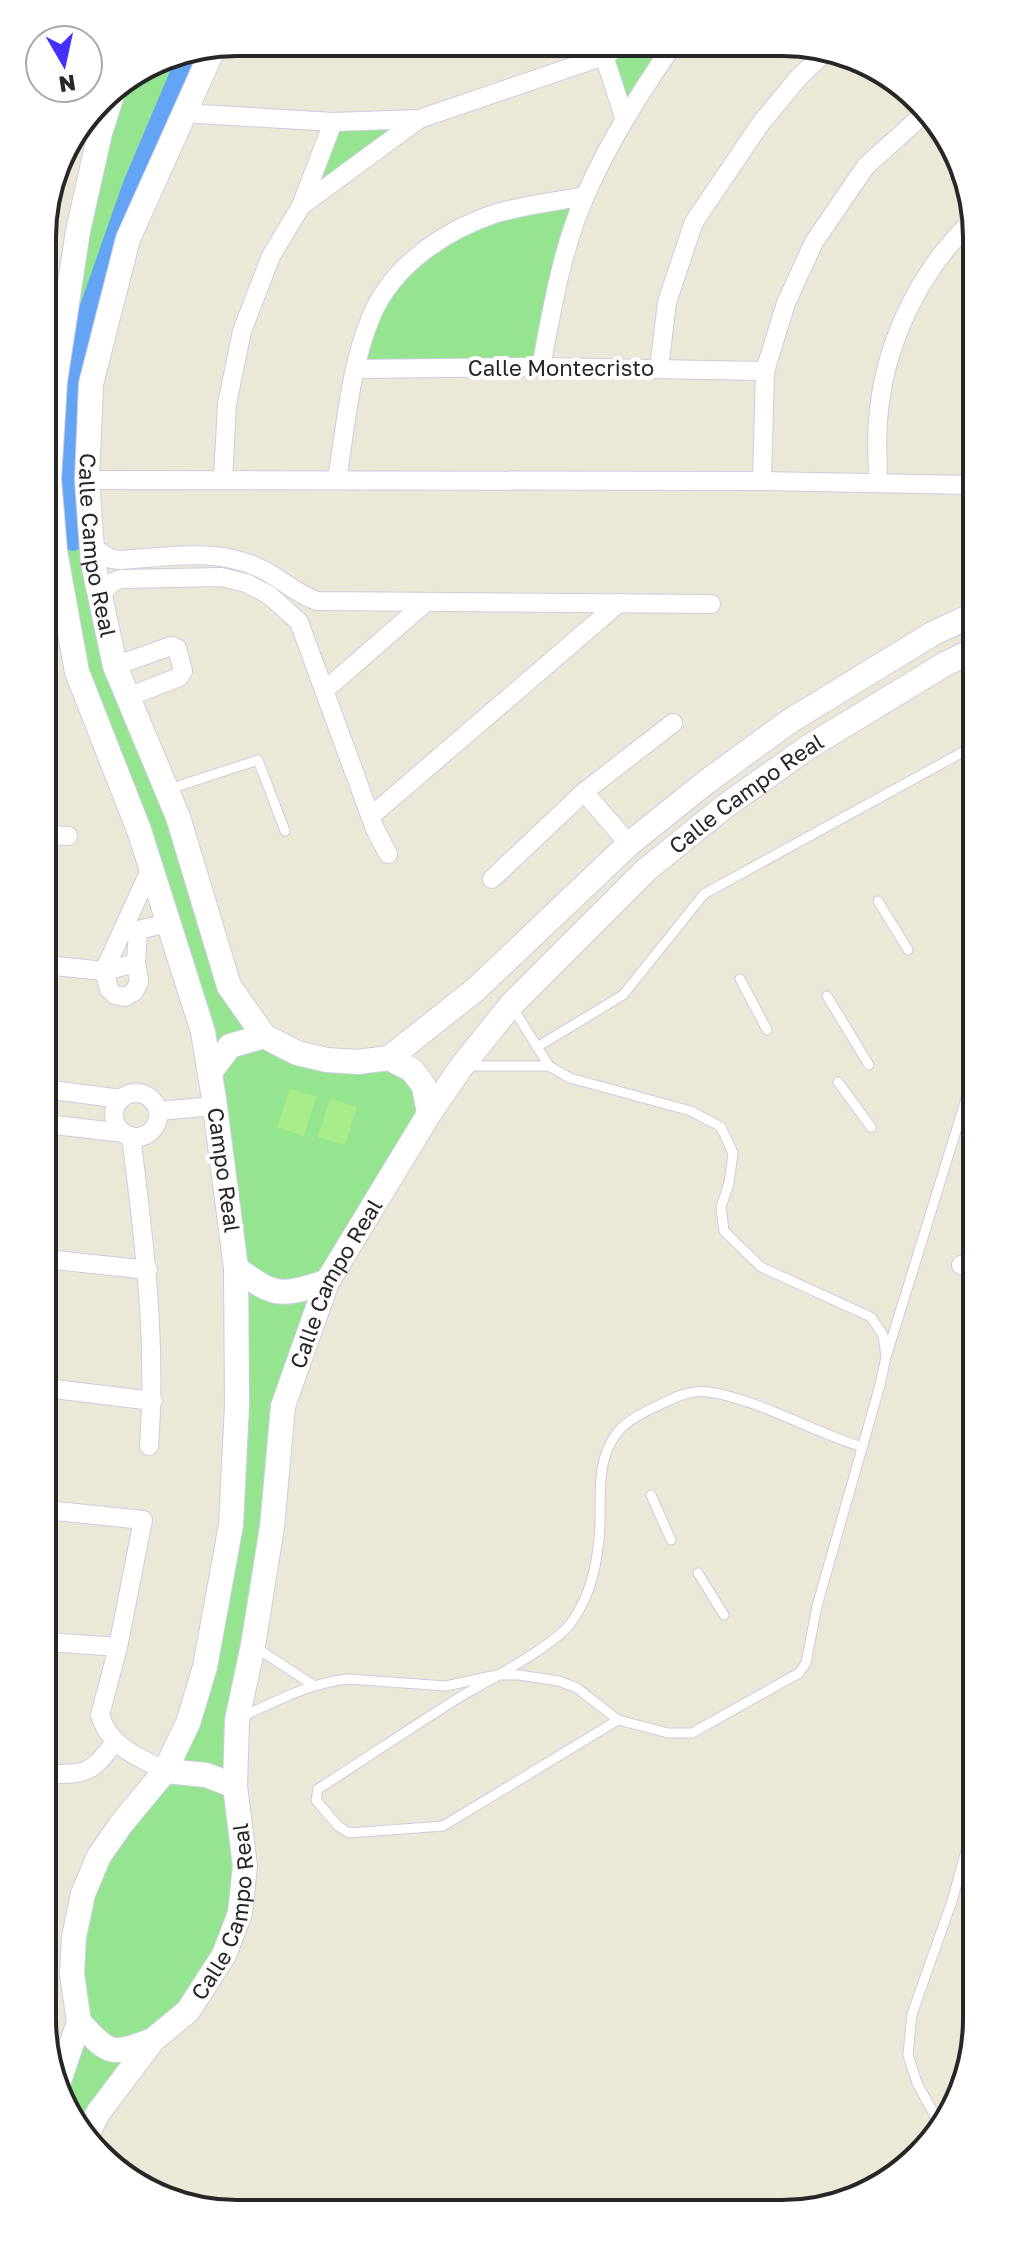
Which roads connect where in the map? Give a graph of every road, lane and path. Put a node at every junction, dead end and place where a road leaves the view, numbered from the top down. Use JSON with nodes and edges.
{"nodes":[{"id":1,"x":604,"y":56,"type":"joint"},
{"id":2,"x":666,"y":56,"type":"edge"},
{"id":3,"x":209,"y":58,"type":"edge"},
{"id":4,"x":818,"y":59,"type":"edge"},
{"id":5,"x":107,"y":111,"type":"edge"},
{"id":6,"x":183,"y":113,"type":"junction"},
{"id":7,"x":624,"y":117,"type":"junction"},
{"id":8,"x":419,"y":119,"type":"junction"},
{"id":9,"x":919,"y":119,"type":"edge"},
{"id":10,"x":333,"y":122,"type":"junction"},
{"id":11,"x":585,"y":196,"type":"junction"},
{"id":12,"x":301,"y":206,"type":"junction"},
{"id":13,"x":963,"y":232,"type":"edge"},
{"id":14,"x":541,"y":367,"type":"junction"},
{"id":15,"x":659,"y":368,"type":"junction"},
{"id":16,"x":356,"y":369,"type":"junction"},
{"id":17,"x":765,"y":371,"type":"junction"},
{"id":18,"x":56,"y":374,"type":"edge"},
{"id":19,"x":223,"y":479,"type":"junction"},
{"id":20,"x":337,"y":479,"type":"junction"},
{"id":21,"x":87,"y":480,"type":"junction"},
{"id":22,"x":762,"y":481,"type":"junction"},
{"id":23,"x":878,"y":483,"type":"junction"},
{"id":24,"x":963,"y":485,"type":"edge"},
{"id":25,"x":91,"y":546,"type":"junction"},
{"id":26,"x":208,"y":557,"type":"junction"},
{"id":27,"x":171,"y":567,"type":"junction"},
{"id":28,"x":56,"y":569,"type":"edge"},
{"id":29,"x":207,"y":577,"type":"junction"},
{"id":30,"x":100,"y":596,"type":"junction"},
{"id":31,"x":317,"y":601,"type":"junction"},
{"id":32,"x":425,"y":603,"type":"junction"},
{"id":33,"x":619,"y":603,"type":"junction"},
{"id":34,"x":711,"y":604,"type":"dead end"},
{"id":35,"x":963,"y":619,"type":"edge"},
{"id":36,"x":299,"y":622,"type":"junction"},
{"id":37,"x":963,"y":655,"type":"edge"},
{"id":38,"x":115,"y":666,"type":"junction"},
{"id":39,"x":325,"y":690,"type":"junction"},
{"id":40,"x":128,"y":697,"type":"junction"},
{"id":41,"x":673,"y":723,"type":"dead end"},
{"id":42,"x":963,"y":752,"type":"edge"},
{"id":43,"x":166,"y":790,"type":"junction"},
{"id":44,"x":584,"y":792,"type":"junction"},
{"id":45,"x":371,"y":816,"type":"junction"},
{"id":46,"x":285,"y":831,"type":"dead end"},
{"id":47,"x":56,"y":835,"type":"edge"},
{"id":48,"x":68,"y":836,"type":"dead end"},
{"id":49,"x":629,"y":844,"type":"junction"},
{"id":50,"x":388,"y":854,"type":"dead end"},
{"id":51,"x":151,"y":868,"type":"junction"},
{"id":52,"x":492,"y":879,"type":"dead end"},
{"id":53,"x":878,"y":901,"type":"dead end"},
{"id":54,"x":169,"y":923,"type":"junction"},
{"id":55,"x":131,"y":929,"type":"junction"},
{"id":56,"x":908,"y":950,"type":"dead end"},
{"id":57,"x":136,"y":963,"type":"junction"},
{"id":58,"x":56,"y":966,"type":"edge"},
{"id":59,"x":104,"y":971,"type":"junction"},
{"id":60,"x":740,"y":979,"type":"dead end"},
{"id":61,"x":827,"y":996,"type":"dead end"},
{"id":62,"x":511,"y":1005,"type":"junction"},
{"id":63,"x":767,"y":1030,"type":"dead end"},
{"id":64,"x":264,"y":1036,"type":"junction"},
{"id":65,"x":537,"y":1047,"type":"junction"},
{"id":66,"x":389,"y":1058,"type":"junction"},
{"id":67,"x":869,"y":1065,"type":"dead end"},
{"id":68,"x":462,"y":1066,"type":"junction"},
{"id":69,"x":549,"y":1066,"type":"junction"},
{"id":70,"x":210,"y":1072,"type":"junction"},
{"id":71,"x":838,"y":1082,"type":"dead end"},
{"id":72,"x":56,"y":1090,"type":"edge"},
{"id":73,"x":121,"y":1099,"type":"junction"},
{"id":74,"x":215,"y":1106,"type":"junction"},
{"id":75,"x":963,"y":1108,"type":"edge"},
{"id":76,"x":158,"y":1111,"type":"junction"},
{"id":77,"x":429,"y":1114,"type":"junction"},
{"id":78,"x":56,"y":1125,"type":"edge"},
{"id":79,"x":871,"y":1127,"type":"dead end"},
{"id":80,"x":127,"y":1135,"type":"junction"},
{"id":81,"x":56,"y":1260,"type":"edge"},
{"id":82,"x":236,"y":1268,"type":"junction"},
{"id":83,"x":148,"y":1270,"type":"junction"},
{"id":84,"x":327,"y":1282,"type":"junction"},
{"id":85,"x":886,"y":1357,"type":"junction"},
{"id":86,"x":56,"y":1389,"type":"edge"},
{"id":87,"x":153,"y":1401,"type":"junction"},
{"id":88,"x":149,"y":1446,"type":"dead end"},
{"id":89,"x":863,"y":1447,"type":"junction"},
{"id":90,"x":651,"y":1495,"type":"dead end"},
{"id":91,"x":56,"y":1511,"type":"edge"},
{"id":92,"x":671,"y":1540,"type":"dead end"},
{"id":93,"x":698,"y":1573,"type":"dead end"},
{"id":94,"x":724,"y":1615,"type":"dead end"},
{"id":95,"x":56,"y":1643,"type":"edge"},
{"id":96,"x":253,"y":1645,"type":"junction"},
{"id":97,"x":118,"y":1647,"type":"junction"},
{"id":98,"x":497,"y":1675,"type":"junction"},
{"id":99,"x":313,"y":1685,"type":"junction"},
{"id":100,"x":237,"y":1720,"type":"junction"},
{"id":101,"x":618,"y":1720,"type":"junction"},
{"id":102,"x":114,"y":1743,"type":"junction"},
{"id":103,"x":165,"y":1771,"type":"junction"},
{"id":104,"x":56,"y":1774,"type":"edge"},
{"id":105,"x":235,"y":1786,"type":"junction"},
{"id":106,"x":963,"y":1862,"type":"edge"},
{"id":107,"x":79,"y":2022,"type":"junction"},
{"id":108,"x":153,"y":2040,"type":"junction"},
{"id":109,"x":63,"y":2069,"type":"edge"},
{"id":110,"x":934,"y":2115,"type":"edge"},
{"id":111,"x":91,"y":2126,"type":"edge"}],
"edges":[{"from":1,"to":7,"type":"street"},
{"from":1,"to":8,"type":"street"},
{"from":2,"to":7,"type":"street"},
{"from":3,"to":6,"type":"street","name":"Calle Campo Real"},
{"from":4,"to":15,"type":"street"},
{"from":5,"to":18,"type":"street","name":"Calle Campo Real"},
{"from":6,"to":10,"type":"street"},
{"from":6,"to":21,"type":"street","name":"Calle Campo Real"},
{"from":7,"to":11,"type":"street"},
{"from":8,"to":10,"type":"street"},
{"from":8,"to":12,"type":"street"},
{"from":9,"to":17,"type":"street"},
{"from":10,"to":12,"type":"street"},
{"from":11,"to":14,"type":"street"},
{"from":11,"to":16,"type":"street"},
{"from":12,"to":19,"type":"street"},
{"from":13,"to":23,"type":"street"},
{"from":14,"to":15,"type":"street","name":"Calle Montecristo"},
{"from":14,"to":16,"type":"street","name":"Calle Montecristo"},
{"from":15,"to":17,"type":"street","name":"Calle Montecristo"},
{"from":16,"to":20,"type":"street"},
{"from":17,"to":22,"type":"street"},
{"from":19,"to":20,"type":"street"},
{"from":19,"to":21,"type":"street"},
{"from":20,"to":22,"type":"street"},
{"from":21,"to":25,"type":"street","name":"Calle Campo Real"},
{"from":22,"to":23,"type":"street"},
{"from":23,"to":24,"type":"street"},
{"from":25,"to":27,"type":"street"},
{"from":25,"to":30,"type":"street","name":"Calle Campo Real"},
{"from":26,"to":27,"type":"street"},
{"from":26,"to":29,"type":"street"},
{"from":26,"to":31,"type":"street"},
{"from":27,"to":29,"type":"street"},
{"from":27,"to":30,"type":"street"},
{"from":28,"to":51,"type":"street","name":"Calle Campo Real"},
{"from":29,"to":36,"type":"street"},
{"from":30,"to":38,"type":"street","name":"Calle Campo Real"},
{"from":31,"to":32,"type":"street"},
{"from":31,"to":36,"type":"street"},
{"from":32,"to":33,"type":"street"},
{"from":32,"to":39,"type":"street"},
{"from":33,"to":34,"type":"street"},
{"from":33,"to":45,"type":"street"},
{"from":35,"to":49,"type":"street","name":"Calle Campo Real"},
{"from":36,"to":39,"type":"street"},
{"from":37,"to":62,"type":"street","name":"Calle Campo Real"},
{"from":38,"to":40,"type":"street","name":"Calle Campo Real"},
{"from":38,"to":40,"type":"street"},
{"from":39,"to":45,"type":"street"},
{"from":40,"to":43,"type":"street","name":"Calle Campo Real"},
{"from":41,"to":44,"type":"street"},
{"from":42,"to":65,"type":"lane"},
{"from":43,"to":46,"type":"lane"},
{"from":43,"to":64,"type":"street","name":"Calle Campo Real"},
{"from":44,"to":49,"type":"street"},
{"from":44,"to":52,"type":"street"},
{"from":45,"to":50,"type":"street"},
{"from":47,"to":48,"type":"street"},
{"from":49,"to":66,"type":"street","name":"Calle Campo Real"},
{"from":51,"to":54,"type":"street","name":"Calle Campo Real"},
{"from":51,"to":55,"type":"street"},
{"from":53,"to":56,"type":"lane"},
{"from":54,"to":55,"type":"street"},
{"from":54,"to":70,"type":"street","name":"Calle Campo Real"},
{"from":55,"to":57,"type":"street"},
{"from":55,"to":59,"type":"street"},
{"from":57,"to":59,"type":"street"},
{"from":57,"to":59,"type":"street"},
{"from":58,"to":59,"type":"street"},
{"from":60,"to":63,"type":"lane"},
{"from":61,"to":67,"type":"lane"},
{"from":62,"to":65,"type":"lane"},
{"from":62,"to":68,"type":"street","name":"Calle Campo Real"},
{"from":64,"to":66,"type":"street"},
{"from":64,"to":70,"type":"street"},
{"from":65,"to":69,"type":"lane"},
{"from":66,"to":77,"type":"street"},
{"from":68,"to":69,"type":"lane"},
{"from":68,"to":77,"type":"street","name":"Calle Campo Real"},
{"from":69,"to":85,"type":"lane"},
{"from":70,"to":74,"type":"street","name":"Campo Real"},
{"from":71,"to":79,"type":"lane"},
{"from":72,"to":73,"type":"street"},
{"from":73,"to":76,"type":"street"},
{"from":73,"to":80,"type":"street"},
{"from":74,"to":76,"type":"street"},
{"from":74,"to":82,"type":"street","name":"Campo Real"},
{"from":75,"to":85,"type":"lane"},
{"from":76,"to":80,"type":"street"},
{"from":77,"to":84,"type":"street","name":"Calle Campo Real"},
{"from":78,"to":80,"type":"street"},
{"from":80,"to":83,"type":"street"},
{"from":81,"to":83,"type":"street"},
{"from":82,"to":84,"type":"street"},
{"from":82,"to":103,"type":"street"},
{"from":83,"to":87,"type":"street"},
{"from":84,"to":96,"type":"street","name":"Calle Campo Real"},
{"from":85,"to":89,"type":"lane"},
{"from":86,"to":87,"type":"street"},
{"from":87,"to":88,"type":"street"},
{"from":89,"to":98,"type":"lane"},
{"from":89,"to":101,"type":"lane"},
{"from":90,"to":92,"type":"lane"},
{"from":91,"to":97,"type":"street"},
{"from":93,"to":94,"type":"lane"},
{"from":95,"to":97,"type":"street"},
{"from":96,"to":99,"type":"lane"},
{"from":96,"to":100,"type":"street","name":"Calle Campo Real"},
{"from":97,"to":102,"type":"street"},
{"from":98,"to":99,"type":"lane"},
{"from":98,"to":101,"type":"lane"},
{"from":98,"to":101,"type":"lane"},
{"from":99,"to":100,"type":"lane"},
{"from":100,"to":105,"type":"street","name":"Calle Campo Real"},
{"from":102,"to":103,"type":"street"},
{"from":102,"to":104,"type":"street"},
{"from":103,"to":105,"type":"street"},
{"from":103,"to":107,"type":"street"},
{"from":105,"to":108,"type":"street","name":"Calle Campo Real"},
{"from":106,"to":110,"type":"lane"},
{"from":107,"to":108,"type":"street"},
{"from":107,"to":109,"type":"street"},
{"from":108,"to":111,"type":"street","name":"Calle Campo Real"}]}
